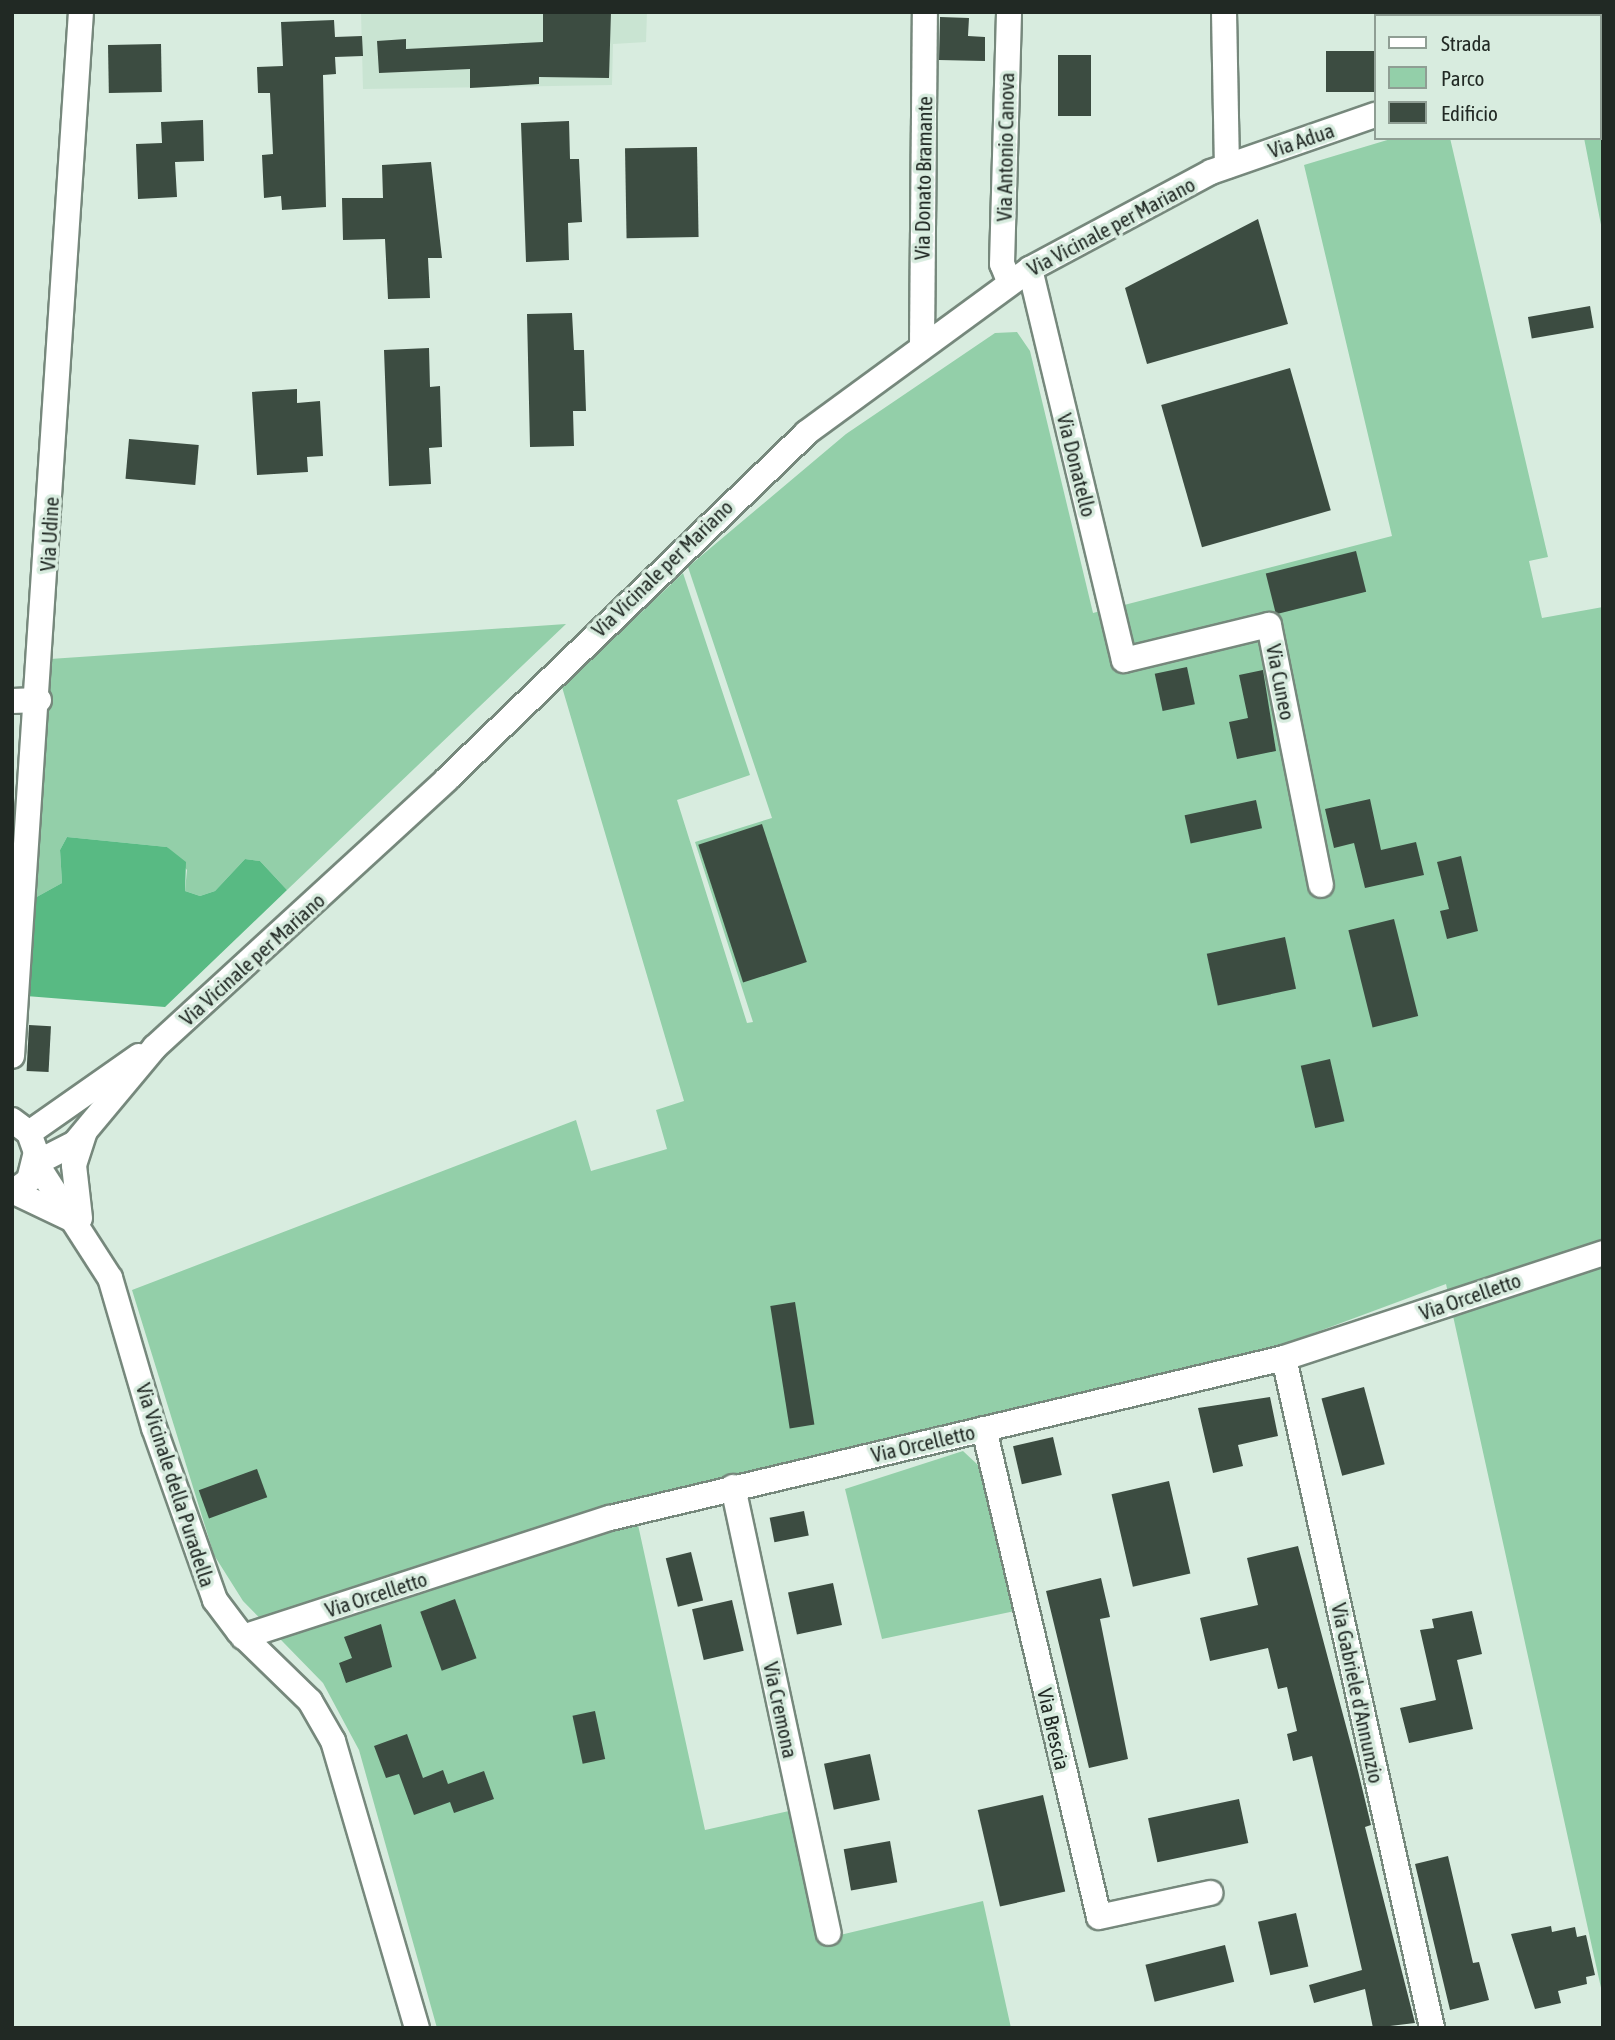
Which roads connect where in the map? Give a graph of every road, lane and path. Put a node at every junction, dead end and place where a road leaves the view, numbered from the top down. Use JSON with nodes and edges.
{"nodes":[{"id":1,"x":81,"y":12,"type":"edge"},
{"id":2,"x":925,"y":12,"type":"edge"},
{"id":3,"x":1009,"y":12,"type":"edge"},
{"id":4,"x":1224,"y":12,"type":"edge"},
{"id":5,"x":1374,"y":115,"type":"edge"},
{"id":6,"x":1227,"y":166,"type":"junction"},
{"id":7,"x":1019,"y":275,"type":"junction"},
{"id":8,"x":922,"y":344,"type":"junction"},
{"id":9,"x":1124,"y":660,"type":"joint"},
{"id":10,"x":38,"y":699,"type":"junction"},
{"id":11,"x":12,"y":701,"type":"edge"},
{"id":12,"x":1321,"y":885,"type":"dead end"},
{"id":13,"x":155,"y":1047,"type":"junction"},
{"id":14,"x":12,"y":1056,"type":"edge"},
{"id":15,"x":68,"y":1109,"type":"junction"},
{"id":16,"x":21,"y":1127,"type":"edge"},
{"id":17,"x":84,"y":1133,"type":"junction"},
{"id":18,"x":36,"y":1163,"type":"junction"},
{"id":19,"x":13,"y":1192,"type":"edge"},
{"id":20,"x":82,"y":1225,"type":"junction"},
{"id":21,"x":1603,"y":1253,"type":"edge"},
{"id":22,"x":1284,"y":1358,"type":"junction"},
{"id":23,"x":984,"y":1429,"type":"junction"},
{"id":24,"x":733,"y":1487,"type":"junction"},
{"id":25,"x":243,"y":1637,"type":"junction"},
{"id":26,"x":1210,"y":1894,"type":"dead end"},
{"id":27,"x":829,"y":1933,"type":"dead end"},
{"id":28,"x":416,"y":2028,"type":"edge"},
{"id":29,"x":1432,"y":2028,"type":"edge"}],
"edges":[{"from":1,"to":10,"type":"street","name":"Via Udine"},
{"from":2,"to":8,"type":"street","name":"Via Donato Bramante"},
{"from":3,"to":7,"type":"street","name":"Via Antonio Canova"},
{"from":4,"to":6,"type":"street"},
{"from":5,"to":6,"type":"street","name":"Via Adua"},
{"from":6,"to":7,"type":"street","name":"Via Vicinale per Mariano"},
{"from":7,"to":8,"type":"street","name":"Via Vicinale per Mariano"},
{"from":7,"to":9,"type":"street","name":"Via Donatello"},
{"from":8,"to":13,"type":"street","name":"Via Vicinale per Mariano"},
{"from":9,"to":12,"type":"street","name":"Via Cuneo"},
{"from":10,"to":11,"type":"street"},
{"from":10,"to":14,"type":"street","name":"Via Udine"},
{"from":13,"to":15,"type":"street"},
{"from":13,"to":17,"type":"street"},
{"from":15,"to":16,"type":"street"},
{"from":15,"to":17,"type":"street"},
{"from":16,"to":18,"type":"street"},
{"from":17,"to":18,"type":"street"},
{"from":17,"to":20,"type":"street"},
{"from":18,"to":19,"type":"street"},
{"from":18,"to":20,"type":"street","name":"Via Vicinale della Puradella"},
{"from":19,"to":20,"type":"street"},
{"from":20,"to":25,"type":"street","name":"Via Vicinale della Puradella"},
{"from":21,"to":22,"type":"street","name":"Via Orcelletto"},
{"from":22,"to":23,"type":"street","name":"Via Orcelletto"},
{"from":22,"to":29,"type":"street","name":"Via Gabriele d'Annunzio"},
{"from":23,"to":24,"type":"street","name":"Via Orcelletto"},
{"from":23,"to":26,"type":"street","name":"Via Brescia"},
{"from":24,"to":25,"type":"street","name":"Via Orcelletto"},
{"from":24,"to":27,"type":"street","name":"Via Cremona"},
{"from":25,"to":28,"type":"street","name":"Via Vicinale della Puradella"}]}
